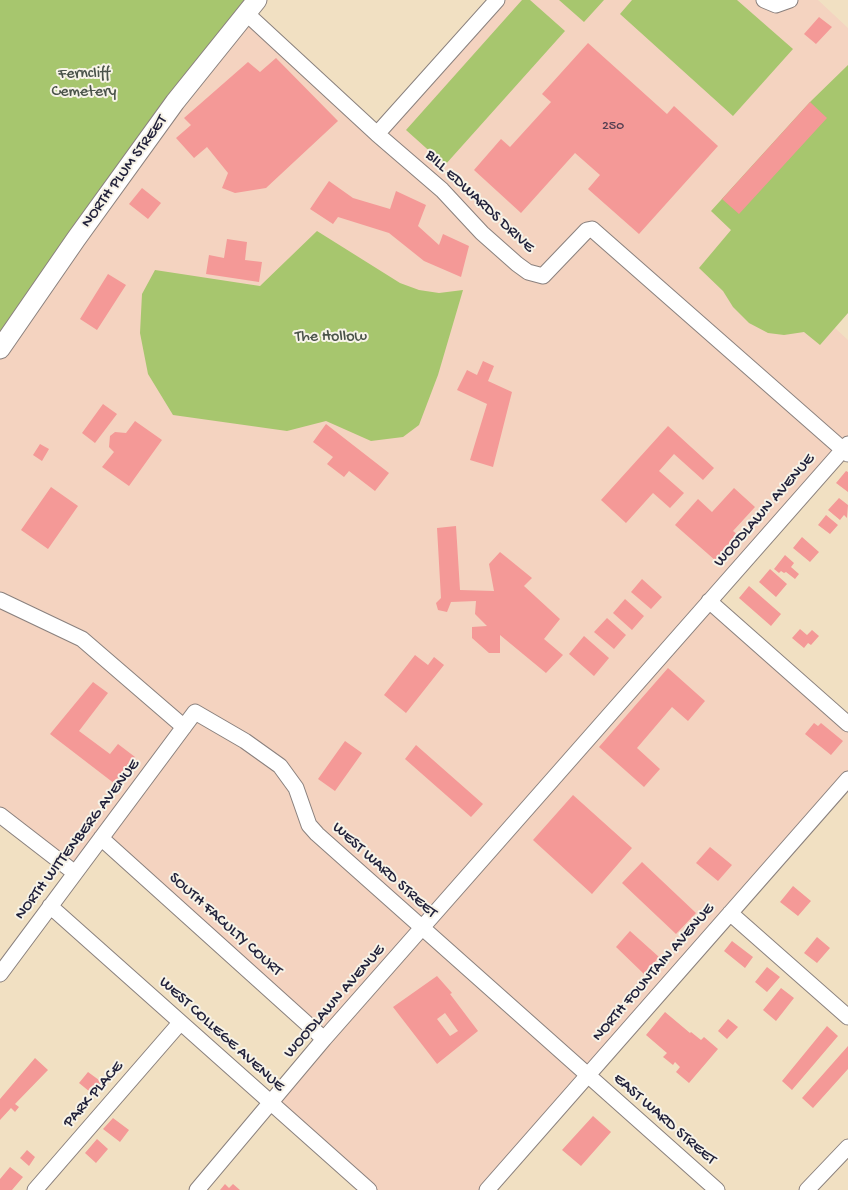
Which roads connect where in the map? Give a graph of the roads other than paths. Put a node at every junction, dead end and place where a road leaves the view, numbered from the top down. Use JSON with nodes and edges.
{"nodes":[{"id":1,"x":497,"y":0,"type":"edge"},
{"id":2,"x":764,"y":0,"type":"edge"},
{"id":3,"x":790,"y":0,"type":"edge"},
{"id":4,"x":252,"y":6,"type":"edge"},
{"id":5,"x":377,"y":134,"type":"junction"},
{"id":6,"x":0,"y":350,"type":"edge"},
{"id":7,"x":846,"y":449,"type":"edge"},
{"id":8,"x":0,"y":600,"type":"edge"},
{"id":9,"x":709,"y":601,"type":"junction"},
{"id":10,"x":848,"y":724,"type":"edge"},
{"id":11,"x":184,"y":727,"type":"junction"},
{"id":12,"x":848,"y":779,"type":"edge"},
{"id":13,"x":0,"y":815,"type":"edge"},
{"id":14,"x":101,"y":838,"type":"junction"},
{"id":15,"x":75,"y":873,"type":"junction"},
{"id":16,"x":50,"y":906,"type":"junction"},
{"id":17,"x":730,"y":913,"type":"junction"},
{"id":18,"x":422,"y":929,"type":"junction"},
{"id":19,"x":0,"y":974,"type":"edge"},
{"id":20,"x":848,"y":1017,"type":"edge"},
{"id":21,"x":180,"y":1022,"type":"junction"},
{"id":22,"x":324,"y":1039,"type":"junction"},
{"id":23,"x":587,"y":1076,"type":"junction"},
{"id":24,"x":270,"y":1102,"type":"junction"},
{"id":25,"x":848,"y":1147,"type":"edge"},
{"id":26,"x":35,"y":1190,"type":"edge"},
{"id":27,"x":197,"y":1190,"type":"edge"},
{"id":28,"x":369,"y":1190,"type":"edge"},
{"id":29,"x":487,"y":1190,"type":"edge"},
{"id":30,"x":717,"y":1190,"type":"edge"},
{"id":31,"x":807,"y":1190,"type":"edge"}],
"edges":[{"from":1,"to":5,"type":"street"},
{"from":2,"to":3,"type":"street"},
{"from":4,"to":5,"type":"street","name":"BILL EDWARDS DRIVE"},
{"from":4,"to":6,"type":"main road","name":"NORTH PLUM STREET"},
{"from":5,"to":7,"type":"street","name":"BILL EDWARDS DRIVE"},
{"from":7,"to":9,"type":"street","name":"WOODLAWN AVENUE"},
{"from":8,"to":11,"type":"street"},
{"from":9,"to":10,"type":"street"},
{"from":9,"to":18,"type":"street","name":"WOODLAWN AVENUE"},
{"from":11,"to":14,"type":"street","name":"NORTH WITTENBERG AVENUE"},
{"from":11,"to":18,"type":"street","name":"WEST WARD STREET"},
{"from":12,"to":17,"type":"street","name":"NORTH FOUNTAIN AVENUE"},
{"from":13,"to":15,"type":"street"},
{"from":14,"to":15,"type":"street","name":"NORTH WITTENBERG AVENUE"},
{"from":14,"to":22,"type":"street","name":"SOUTH FACULTY COURT"},
{"from":15,"to":16,"type":"street","name":"NORTH WITTENBERG AVENUE"},
{"from":16,"to":19,"type":"street","name":"NORTH WITTENBERG AVENUE"},
{"from":16,"to":21,"type":"street","name":"WEST COLLEGE AVENUE"},
{"from":17,"to":20,"type":"street"},
{"from":17,"to":23,"type":"street","name":"NORTH FOUNTAIN AVENUE"},
{"from":18,"to":22,"type":"street","name":"WOODLAWN AVENUE"},
{"from":18,"to":23,"type":"street","name":"WEST WARD STREET"},
{"from":21,"to":24,"type":"street","name":"WEST COLLEGE AVENUE"},
{"from":21,"to":26,"type":"street","name":"PARK PLACE"},
{"from":22,"to":24,"type":"street","name":"WOODLAWN AVENUE"},
{"from":23,"to":29,"type":"street","name":"NORTH FOUNTAIN AVENUE"},
{"from":23,"to":30,"type":"street","name":"EAST WARD STREET"},
{"from":24,"to":27,"type":"street","name":"WOODLAWN AVENUE"},
{"from":24,"to":28,"type":"street","name":"WEST COLLEGE AVENUE"},
{"from":25,"to":31,"type":"street"}]}
